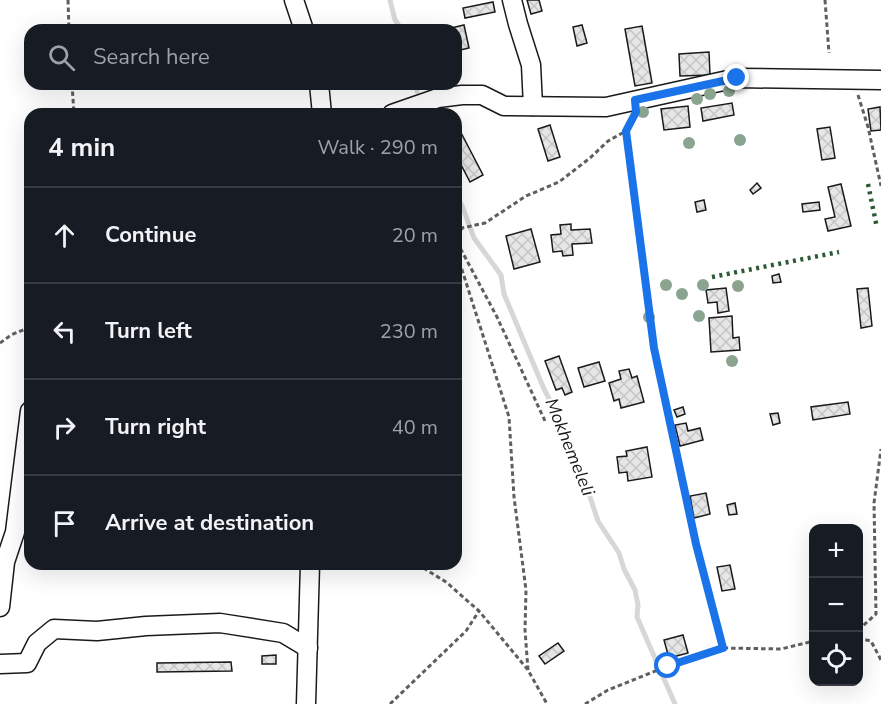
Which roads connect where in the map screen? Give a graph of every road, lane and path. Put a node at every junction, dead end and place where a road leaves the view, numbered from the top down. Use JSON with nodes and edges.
{"nodes":[{"id":1,"x":68,"y":0,"type":"edge"},
{"id":2,"x":294,"y":0,"type":"edge"},
{"id":3,"x":512,"y":0,"type":"edge"},
{"id":4,"x":825,"y":0,"type":"edge"},
{"id":5,"x":69,"y":24,"type":"edge"},
{"id":6,"x":302,"y":24,"type":"edge"},
{"id":7,"x":829,"y":53,"type":"dead end"},
{"id":8,"x":853,"y":79,"type":"junction"},
{"id":9,"x":881,"y":80,"type":"edge"},
{"id":10,"x":72,"y":90,"type":"edge"},
{"id":11,"x":320,"y":90,"type":"edge"},
{"id":12,"x":635,"y":100,"type":"junction"},
{"id":13,"x":533,"y":106,"type":"junction"},
{"id":14,"x":74,"y":108,"type":"edge"},
{"id":15,"x":321,"y":108,"type":"edge"},
{"id":16,"x":409,"y":108,"type":"edge"},
{"id":17,"x":626,"y":131,"type":"junction"},
{"id":18,"x":881,"y":186,"type":"edge"},
{"id":19,"x":462,"y":228,"type":"edge"},
{"id":20,"x":462,"y":252,"type":"edge"},
{"id":21,"x":462,"y":270,"type":"edge"},
{"id":22,"x":24,"y":330,"type":"edge"},
{"id":23,"x":0,"y":343,"type":"edge"},
{"id":24,"x":545,"y":421,"type":"dead end"},
{"id":25,"x":24,"y":444,"type":"edge"},
{"id":26,"x":881,"y":449,"type":"edge"},
{"id":27,"x":8,"y":531,"type":"edge"},
{"id":28,"x":3,"y":564,"type":"edge"},
{"id":29,"x":310,"y":570,"type":"edge"},
{"id":30,"x":427,"y":570,"type":"edge"},
{"id":31,"x":0,"y":607,"type":"edge"},
{"id":32,"x":479,"y":611,"type":"junction"},
{"id":33,"x":863,"y":628,"type":"edge"},
{"id":34,"x":863,"y":639,"type":"edge"},
{"id":35,"x":809,"y":643,"type":"edge"},
{"id":36,"x":308,"y":648,"type":"junction"},
{"id":37,"x":723,"y":648,"type":"junction"},
{"id":38,"x":881,"y":660,"type":"edge"},
{"id":39,"x":0,"y":664,"type":"edge"},
{"id":40,"x":528,"y":670,"type":"junction"},
{"id":41,"x":306,"y":704,"type":"edge"},
{"id":42,"x":390,"y":704,"type":"edge"},
{"id":43,"x":547,"y":704,"type":"edge"},
{"id":44,"x":585,"y":704,"type":"edge"}],
"edges":[{"from":1,"to":5,"type":"path"},
{"from":2,"to":6,"type":"street"},
{"from":3,"to":13,"type":"street"},
{"from":4,"to":7,"type":"path"},
{"from":8,"to":9,"type":"street"},
{"from":8,"to":12,"type":"street"},
{"from":8,"to":18,"type":"path"},
{"from":10,"to":14,"type":"path"},
{"from":11,"to":15,"type":"street"},
{"from":12,"to":13,"type":"street"},
{"from":12,"to":17,"type":"path"},
{"from":13,"to":16,"type":"street"},
{"from":17,"to":19,"type":"path"},
{"from":17,"to":37,"type":"path"},
{"from":20,"to":24,"type":"path"},
{"from":21,"to":40,"type":"path"},
{"from":22,"to":23,"type":"path"},
{"from":25,"to":27,"type":"street"},
{"from":26,"to":33,"type":"path"},
{"from":27,"to":28,"type":"street"},
{"from":28,"to":31,"type":"street"},
{"from":29,"to":36,"type":"street"},
{"from":30,"to":32,"type":"path"},
{"from":32,"to":40,"type":"path"},
{"from":32,"to":42,"type":"path"},
{"from":34,"to":38,"type":"path"},
{"from":35,"to":37,"type":"path"},
{"from":36,"to":39,"type":"street"},
{"from":36,"to":41,"type":"street"},
{"from":37,"to":44,"type":"path"},
{"from":40,"to":43,"type":"path"}]}
